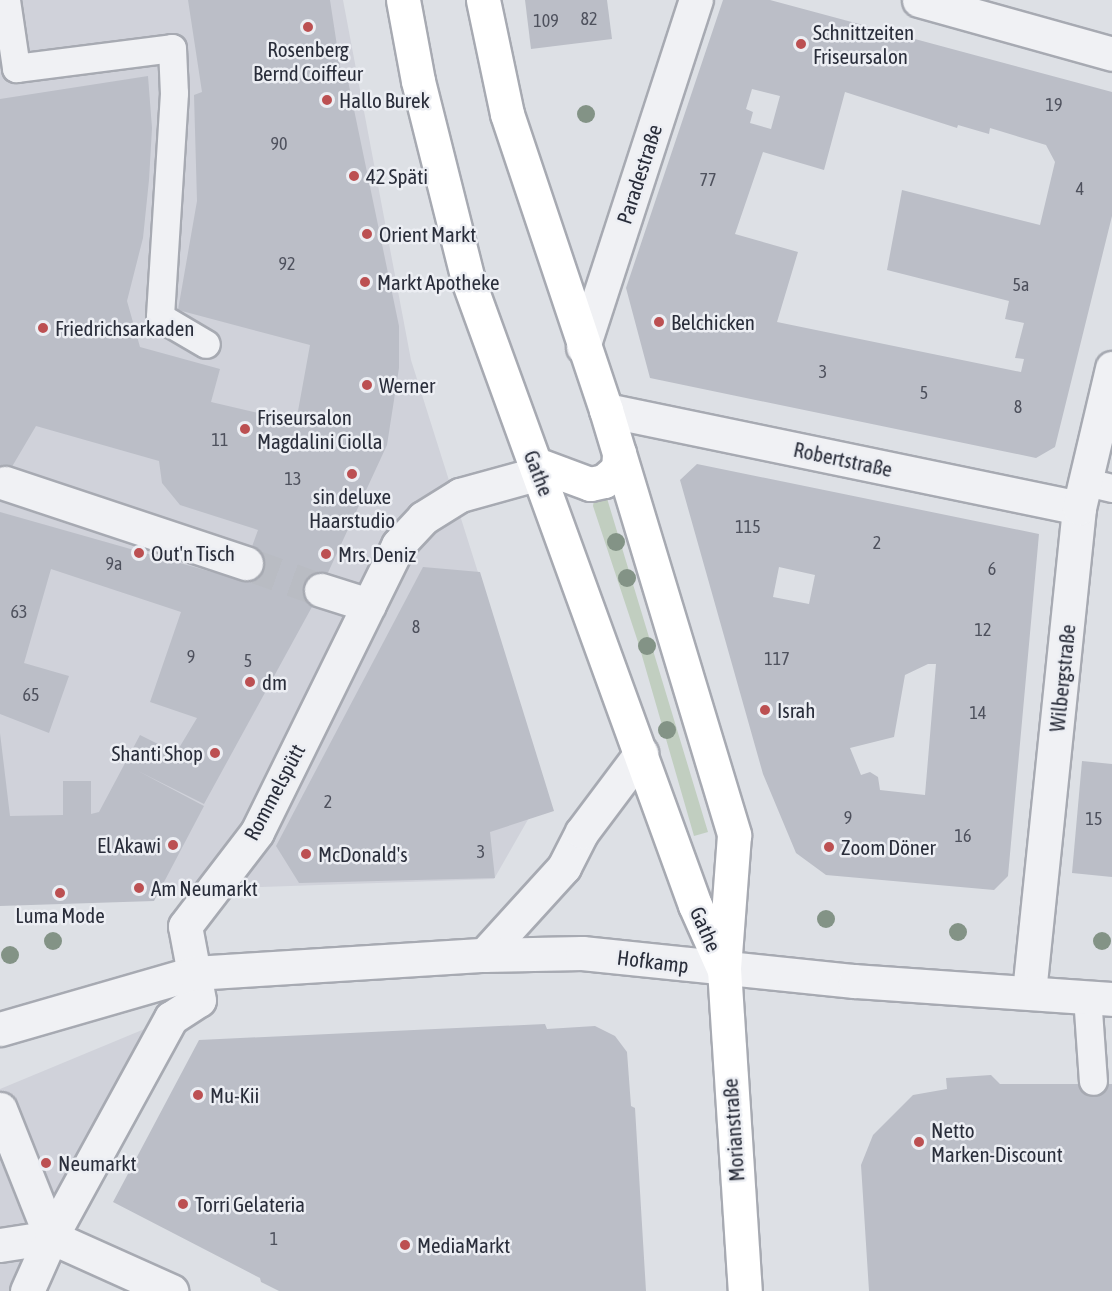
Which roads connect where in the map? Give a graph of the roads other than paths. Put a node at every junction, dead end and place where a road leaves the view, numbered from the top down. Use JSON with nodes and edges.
{"nodes":[{"id":1,"x":6,"y":0,"type":"edge"},
{"id":2,"x":403,"y":0,"type":"edge"},
{"id":3,"x":483,"y":0,"type":"edge"},
{"id":4,"x":696,"y":0,"type":"edge"},
{"id":5,"x":919,"y":0,"type":"edge"},
{"id":6,"x":1112,"y":54,"type":"edge"},
{"id":7,"x":206,"y":344,"type":"dead end"},
{"id":8,"x":583,"y":347,"type":"junction"},
{"id":9,"x":1112,"y":368,"type":"edge"},
{"id":10,"x":606,"y":410,"type":"junction"},
{"id":11,"x":619,"y":453,"type":"junction"},
{"id":12,"x":538,"y":468,"type":"junction"},
{"id":13,"x":6,"y":483,"type":"dead end"},
{"id":14,"x":1092,"y":493,"type":"edge"},
{"id":15,"x":246,"y":563,"type":"tunnel mouth"},
{"id":16,"x":321,"y":590,"type":"tunnel mouth"},
{"id":17,"x":369,"y":605,"type":"junction"},
{"id":18,"x":641,"y":753,"type":"junction"},
{"id":19,"x":484,"y":955,"type":"junction"},
{"id":20,"x":724,"y":969,"type":"junction"},
{"id":21,"x":194,"y":973,"type":"junction"},
{"id":22,"x":1029,"y":992,"type":"junction"},
{"id":23,"x":1100,"y":998,"type":"edge"},
{"id":24,"x":0,"y":1029,"type":"edge"},
{"id":25,"x":1093,"y":1081,"type":"dead end"},
{"id":26,"x":0,"y":1109,"type":"edge"},
{"id":27,"x":51,"y":1237,"type":"junction"},
{"id":28,"x":0,"y":1245,"type":"edge"},
{"id":29,"x":27,"y":1291,"type":"edge"},
{"id":30,"x":171,"y":1291,"type":"edge"},
{"id":31,"x":745,"y":1291,"type":"edge"}],
"edges":[{"from":1,"to":7,"type":"lane"},
{"from":2,"to":12,"type":"main road","name":"Gathe"},
{"from":3,"to":8,"type":"main road","name":"Gathe"},
{"from":4,"to":8,"type":"street","name":"Paradestraße"},
{"from":5,"to":6,"type":"street"},
{"from":8,"to":10,"type":"main road","name":"Gathe"},
{"from":9,"to":14,"type":"street","name":"Wilbergstraße"},
{"from":10,"to":11,"type":"main road","name":"Gathe"},
{"from":10,"to":14,"type":"street","name":"Robertstraße"},
{"from":11,"to":12,"type":"main road"},
{"from":11,"to":20,"type":"main road","name":"Gathe"},
{"from":12,"to":17,"type":"street","name":"Rommelspütt"},
{"from":12,"to":18,"type":"main road","name":"Gathe"},
{"from":13,"to":15,"type":"street"},
{"from":14,"to":22,"type":"street","name":"Wilbergstraße"},
{"from":16,"to":17,"type":"street"},
{"from":17,"to":21,"type":"street","name":"Rommelspütt"},
{"from":18,"to":19,"type":"street"},
{"from":18,"to":20,"type":"main road","name":"Gathe"},
{"from":19,"to":20,"type":"street","name":"Hofkamp"},
{"from":19,"to":21,"type":"street","name":"Hofkamp"},
{"from":20,"to":22,"type":"street","name":"Hofkamp"},
{"from":20,"to":31,"type":"main road","name":"Morianstraße"},
{"from":21,"to":24,"type":"street"},
{"from":21,"to":27,"type":"street"},
{"from":22,"to":23,"type":"street","name":"Hofkamp"},
{"from":23,"to":25,"type":"lane"},
{"from":26,"to":27,"type":"street"},
{"from":27,"to":28,"type":"street"},
{"from":27,"to":29,"type":"street"},
{"from":27,"to":30,"type":"street"}]}
